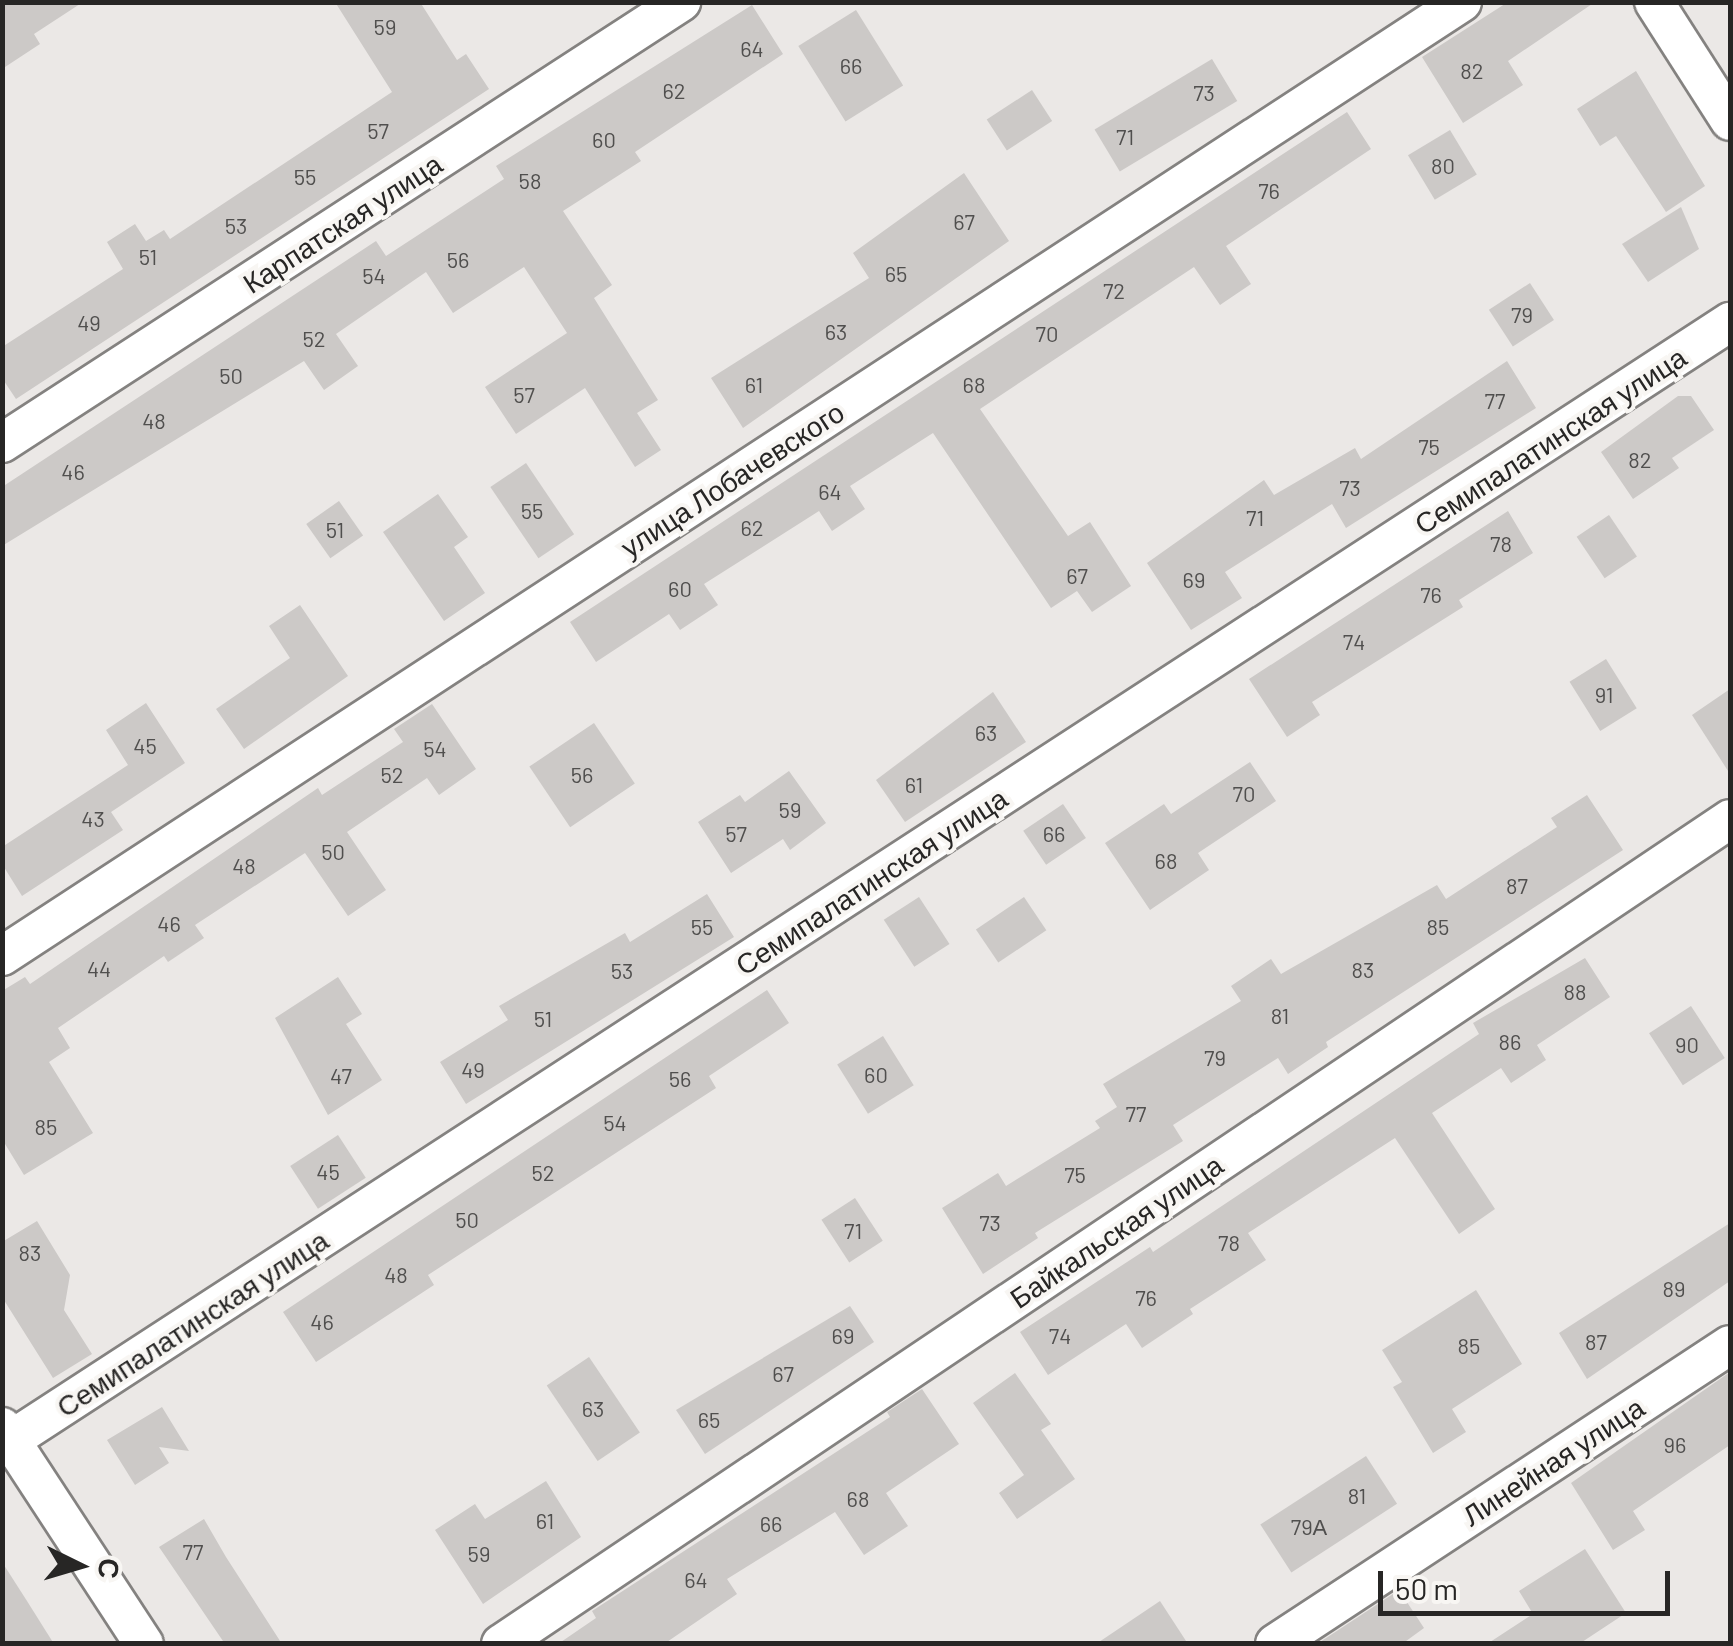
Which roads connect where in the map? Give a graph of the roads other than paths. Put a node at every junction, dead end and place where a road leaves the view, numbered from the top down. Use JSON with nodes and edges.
{"nodes":[{"id":1,"x":681,"y":2,"type":"edge"},
{"id":2,"x":1462,"y":2,"type":"edge"},
{"id":3,"x":1654,"y":2,"type":"edge"},
{"id":4,"x":1730,"y":121,"type":"edge"},
{"id":5,"x":1730,"y":322,"type":"edge"},
{"id":6,"x":2,"y":443,"type":"edge"},
{"id":7,"x":1730,"y":819,"type":"edge"},
{"id":8,"x":2,"y":956,"type":"edge"},
{"id":9,"x":1730,"y":1345,"type":"edge"},
{"id":10,"x":7,"y":1434,"type":"edge"},
{"id":11,"x":144,"y":1644,"type":"edge"},
{"id":12,"x":501,"y":1644,"type":"edge"},
{"id":13,"x":1275,"y":1644,"type":"edge"}],
"edges":[{"from":1,"to":6,"type":"street","name":"Карпатская улица"},
{"from":2,"to":8,"type":"street","name":"улица Лобачевского"},
{"from":3,"to":4,"type":"street"},
{"from":5,"to":10,"type":"street","name":"Семипалатинская улица"},
{"from":7,"to":12,"type":"street","name":"Байкальская улица"},
{"from":9,"to":13,"type":"street","name":"Линейная улица"},
{"from":10,"to":11,"type":"street"}]}
